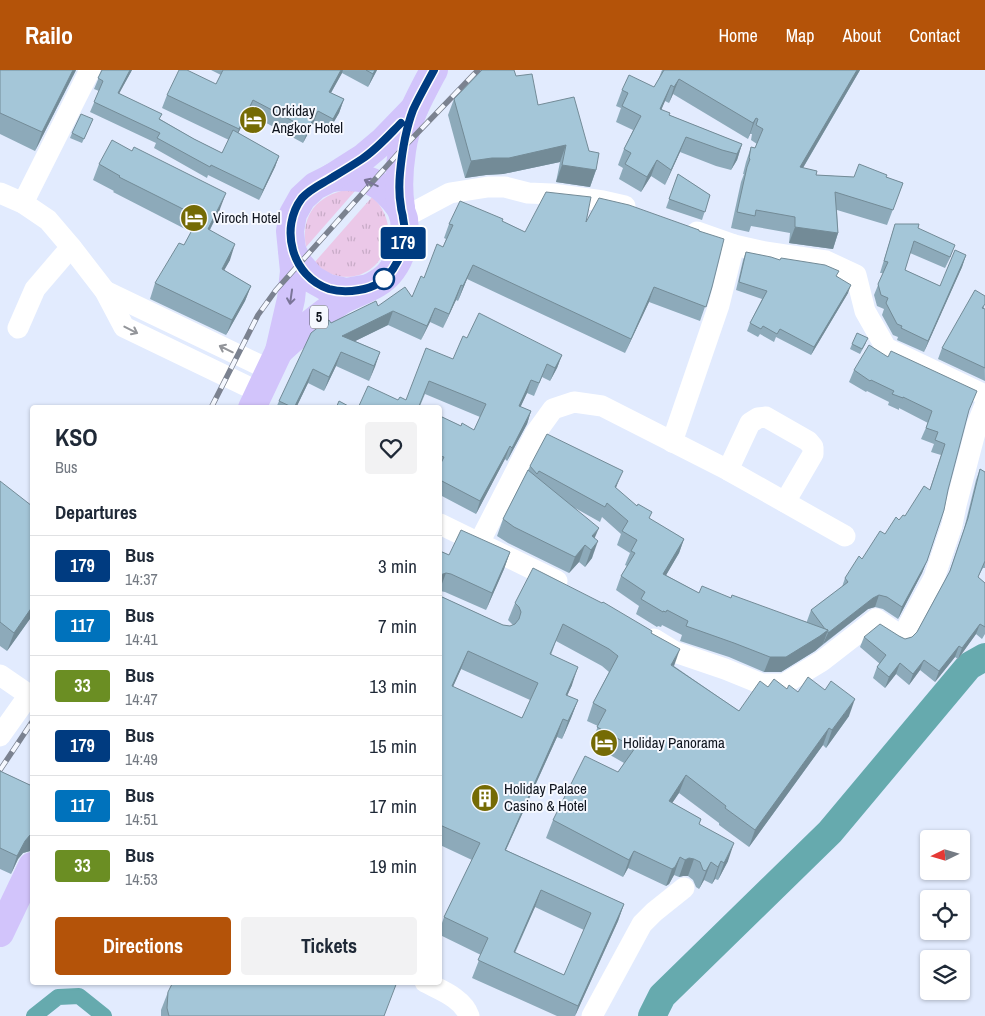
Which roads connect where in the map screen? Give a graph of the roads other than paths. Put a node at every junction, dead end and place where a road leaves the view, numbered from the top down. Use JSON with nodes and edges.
{"nodes":[{"id":1,"x":90,"y":70,"type":"edge"},
{"id":2,"x":434,"y":70,"type":"edge"},
{"id":3,"x":414,"y":109,"type":"junction"},
{"id":4,"x":331,"y":178,"type":"junction"},
{"id":5,"x":0,"y":193,"type":"edge"},
{"id":6,"x":23,"y":203,"type":"junction"},
{"id":7,"x":645,"y":213,"type":"edge"},
{"id":8,"x":402,"y":214,"type":"junction"},
{"id":9,"x":681,"y":226,"type":"edge"},
{"id":10,"x":734,"y":245,"type":"junction"},
{"id":11,"x":71,"y":247,"type":"junction"},
{"id":12,"x":292,"y":248,"type":"junction"},
{"id":13,"x":364,"y":289,"type":"junction"},
{"id":14,"x":18,"y":328,"type":"dead end"},
{"id":15,"x":265,"y":380,"type":"edge"},
{"id":16,"x":985,"y":395,"type":"edge"},
{"id":17,"x":985,"y":405,"type":"edge"},
{"id":18,"x":672,"y":442,"type":"junction"},
{"id":19,"x":728,"y":470,"type":"junction"},
{"id":20,"x":785,"y":502,"type":"junction"},
{"id":21,"x":442,"y":525,"type":"edge"},
{"id":22,"x":845,"y":536,"type":"dead end"},
{"id":23,"x":479,"y":542,"type":"junction"},
{"id":24,"x":578,"y":593,"type":"edge"},
{"id":25,"x":634,"y":628,"type":"edge"},
{"id":26,"x":0,"y":675,"type":"edge"},
{"id":27,"x":30,"y":695,"type":"edge"},
{"id":28,"x":30,"y":697,"type":"edge"},
{"id":29,"x":0,"y":736,"type":"edge"},
{"id":30,"x":30,"y":870,"type":"edge"},
{"id":31,"x":684,"y":888,"type":"dead end"},
{"id":32,"x":0,"y":933,"type":"edge"},
{"id":33,"x":431,"y":985,"type":"edge"},
{"id":34,"x":469,"y":1016,"type":"edge"},
{"id":35,"x":592,"y":1016,"type":"edge"}],
"edges":[{"from":1,"to":6,"type":"street"},
{"from":2,"to":3,"type":"highway","number":"5"},
{"from":3,"to":4,"type":"highway","number":"5"},
{"from":3,"to":8,"type":"highway","number":"5"},
{"from":8,"to":4,"type":"highway","one_way":true},
{"from":4,"to":12,"type":"highway","number":"5"},
{"from":5,"to":6,"type":"street"},
{"from":6,"to":11,"type":"street"},
{"from":7,"to":8,"type":"street"},
{"from":8,"to":13,"type":"highway","number":"5"},
{"from":9,"to":10,"type":"street"},
{"from":10,"to":16,"type":"street"},
{"from":10,"to":18,"type":"street"},
{"from":11,"to":14,"type":"street"},
{"from":11,"to":15,"type":"street"},
{"from":12,"to":13,"type":"highway"},
{"from":12,"to":15,"type":"highway","number":"5","one_way":true},
{"from":13,"to":15,"type":"highway","number":"5"},
{"from":17,"to":25,"type":"street"},
{"from":18,"to":19,"type":"street"},
{"from":18,"to":23,"type":"street"},
{"from":19,"to":20,"type":"street"},
{"from":19,"to":20,"type":"street"},
{"from":20,"to":22,"type":"street"},
{"from":21,"to":23,"type":"street"},
{"from":23,"to":24,"type":"street"},
{"from":26,"to":27,"type":"street"},
{"from":28,"to":29,"type":"street"},
{"from":30,"to":32,"type":"highway"},
{"from":31,"to":35,"type":"street"},
{"from":33,"to":34,"type":"street"}]}
